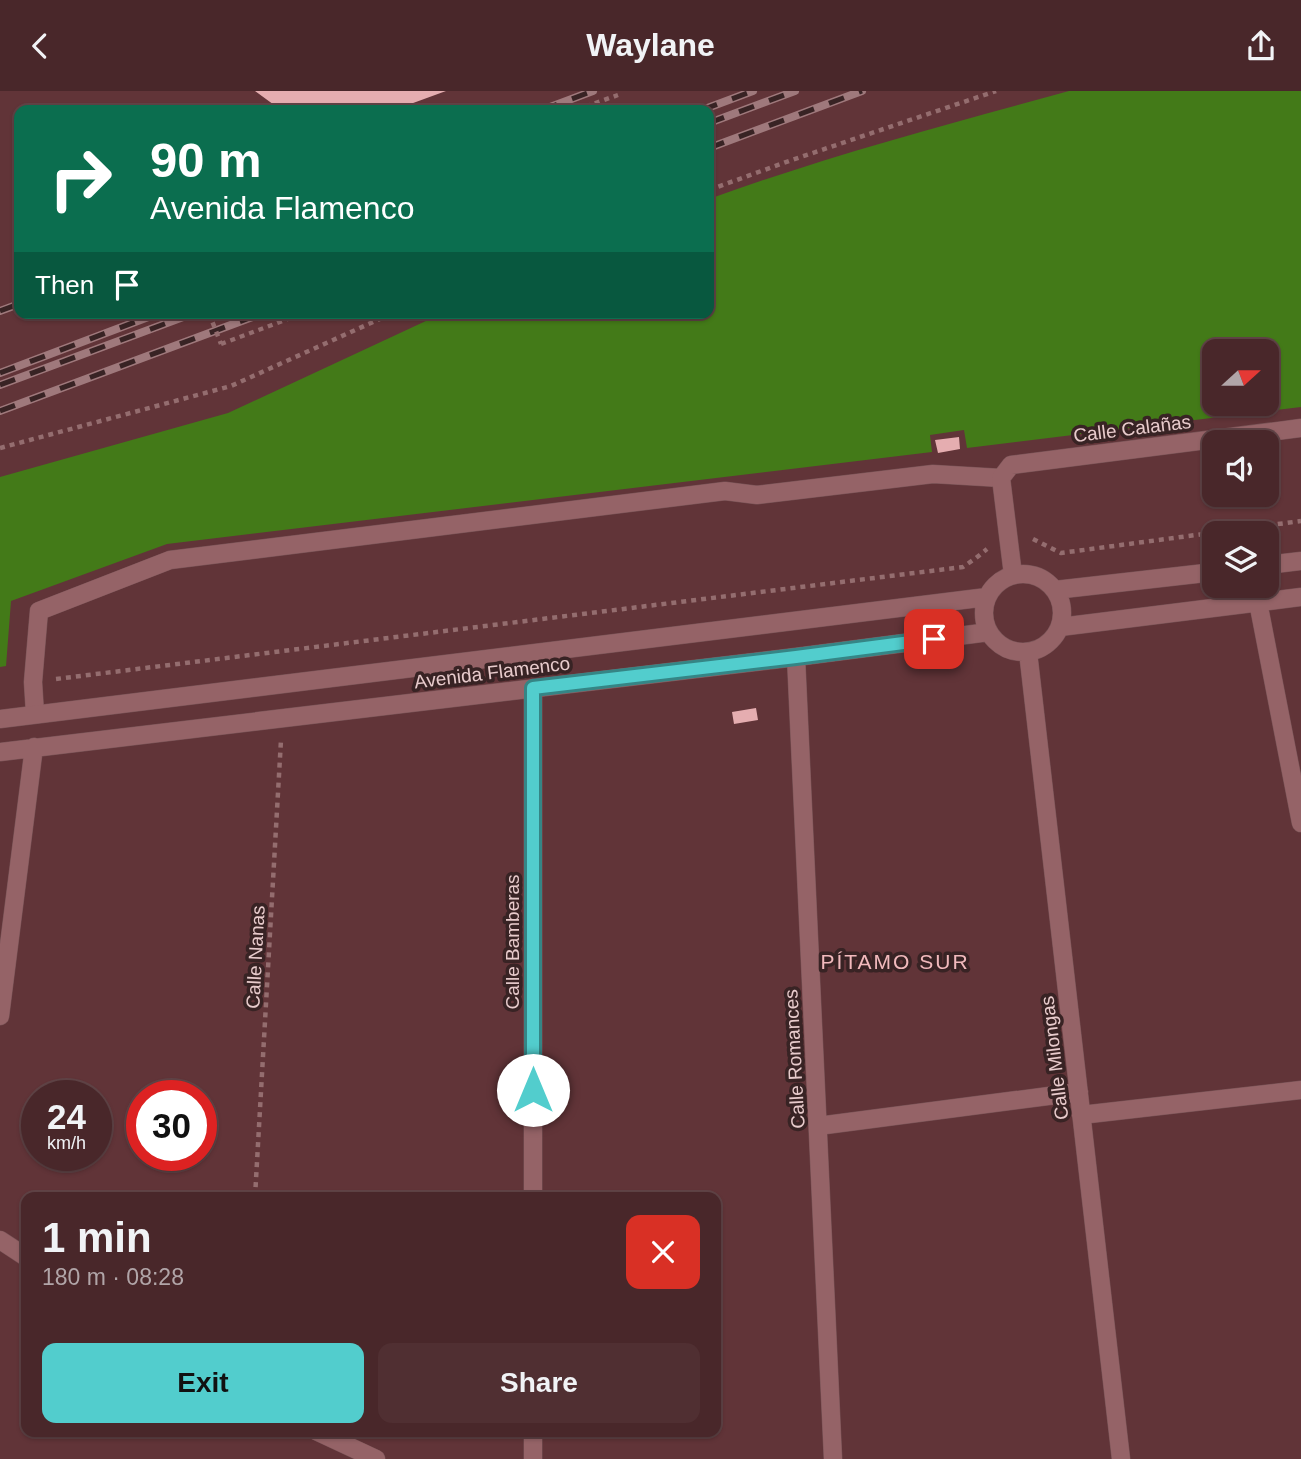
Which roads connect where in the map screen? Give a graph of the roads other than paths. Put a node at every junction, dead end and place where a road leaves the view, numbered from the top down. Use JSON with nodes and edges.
{"nodes":[{"id":1,"x":1301,"y":428,"type":"edge"},
{"id":2,"x":1006,"y":471,"type":"junction"},
{"id":3,"x":1301,"y":561,"type":"edge"},
{"id":4,"x":1279,"y":564,"type":"edge"},
{"id":5,"x":1202,"y":573,"type":"edge"},
{"id":6,"x":1013,"y":575,"type":"junction"},
{"id":7,"x":1055,"y":590,"type":"junction"},
{"id":8,"x":987,"y":597,"type":"junction"},
{"id":9,"x":1301,"y":597,"type":"edge"},
{"id":10,"x":1258,"y":602,"type":"junction"},
{"id":11,"x":1059,"y":627,"type":"junction"},
{"id":12,"x":989,"y":632,"type":"junction"},
{"id":13,"x":1028,"y":652,"type":"junction"},
{"id":14,"x":796,"y":657,"type":"junction"},
{"id":15,"x":533,"y":688,"type":"junction"},
{"id":16,"x":34,"y":714,"type":"junction"},
{"id":17,"x":0,"y":719,"type":"edge"},
{"id":18,"x":34,"y":747,"type":"junction"},
{"id":19,"x":0,"y":752,"type":"edge"},
{"id":20,"x":1301,"y":823,"type":"edge"},
{"id":21,"x":0,"y":1016,"type":"edge"},
{"id":22,"x":1301,"y":1090,"type":"edge"},
{"id":23,"x":1079,"y":1092,"type":"junction"},
{"id":24,"x":1081,"y":1115,"type":"junction"},
{"id":25,"x":818,"y":1126,"type":"junction"},
{"id":26,"x":533,"y":1192,"type":"edge"},
{"id":27,"x":0,"y":1240,"type":"edge"},
{"id":28,"x":21,"y":1254,"type":"edge"},
{"id":29,"x":329,"y":1437,"type":"edge"},
{"id":30,"x":533,"y":1437,"type":"edge"},
{"id":31,"x":376,"y":1459,"type":"edge"},
{"id":32,"x":533,"y":1459,"type":"edge"},
{"id":33,"x":833,"y":1459,"type":"edge"},
{"id":34,"x":1121,"y":1459,"type":"edge"}],
"edges":[{"from":1,"to":2,"type":"street","name":"Calle Calañas"},
{"from":2,"to":6,"type":"street"},
{"from":2,"to":16,"type":"street","name":"Calle Calañas"},
{"from":3,"to":4,"type":"street"},
{"from":5,"to":7,"type":"street"},
{"from":6,"to":7,"type":"street"},
{"from":6,"to":8,"type":"street"},
{"from":7,"to":11,"type":"street"},
{"from":8,"to":12,"type":"street"},
{"from":8,"to":16,"type":"street","name":"Avenida Flamenco"},
{"from":9,"to":10,"type":"street"},
{"from":10,"to":11,"type":"street"},
{"from":10,"to":20,"type":"street"},
{"from":11,"to":13,"type":"street"},
{"from":12,"to":13,"type":"street"},
{"from":12,"to":14,"type":"street","name":"Avenida Flamenco"},
{"from":13,"to":23,"type":"street","name":"Calle Milongas"},
{"from":14,"to":15,"type":"street","name":"Avenida Flamenco"},
{"from":14,"to":25,"type":"street","name":"Calle Romances"},
{"from":15,"to":18,"type":"street","name":"Avenida Flamenco"},
{"from":15,"to":26,"type":"street","name":"Calle Bamberas"},
{"from":16,"to":17,"type":"street","name":"Avenida Flamenco"},
{"from":18,"to":19,"type":"street","name":"Avenida Flamenco"},
{"from":18,"to":21,"type":"street"},
{"from":22,"to":24,"type":"street"},
{"from":23,"to":24,"type":"street","name":"Calle Milongas"},
{"from":23,"to":25,"type":"street"},
{"from":24,"to":34,"type":"street","name":"Calle Milongas"},
{"from":25,"to":33,"type":"street","name":"Calle Romances"},
{"from":27,"to":28,"type":"street"},
{"from":29,"to":31,"type":"street"},
{"from":30,"to":32,"type":"street"}]}
